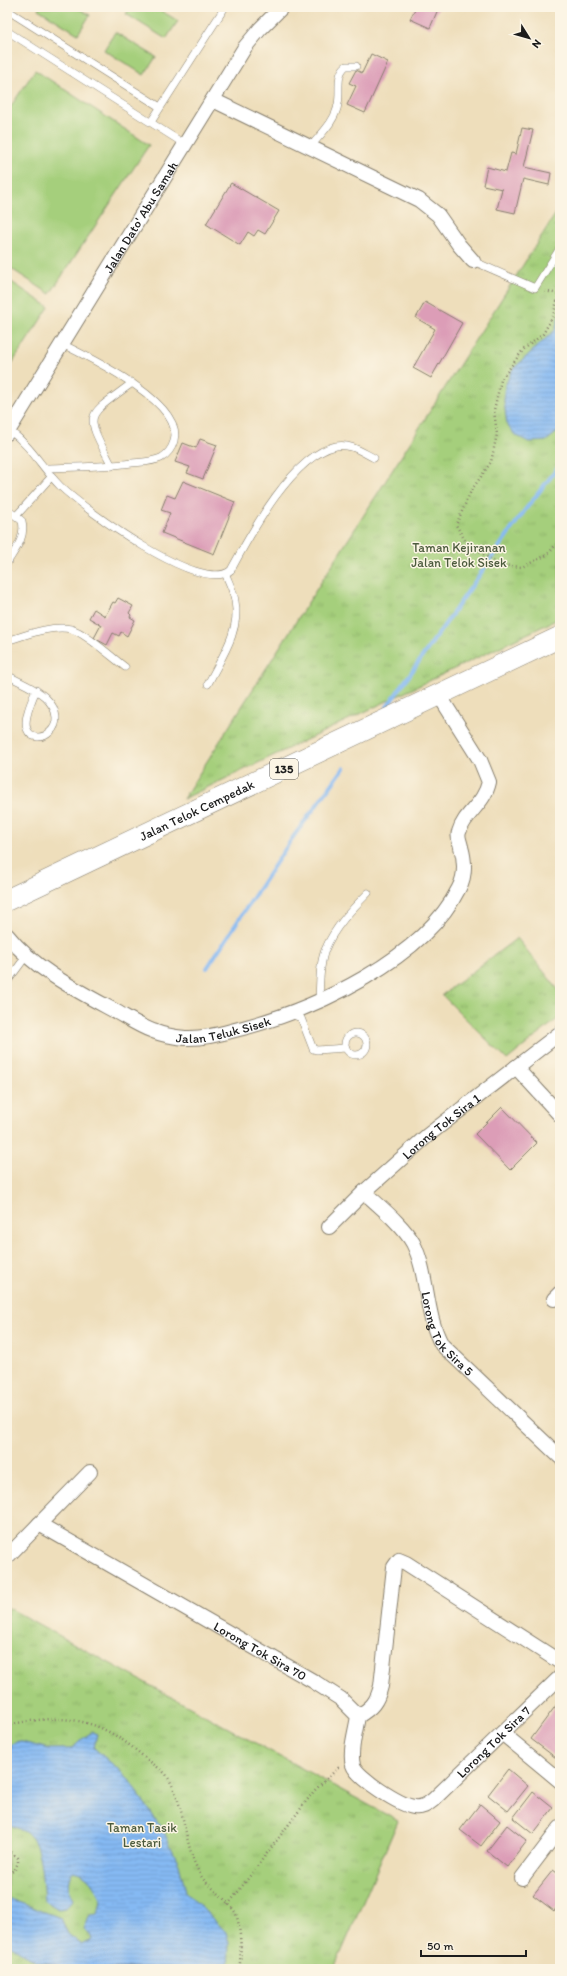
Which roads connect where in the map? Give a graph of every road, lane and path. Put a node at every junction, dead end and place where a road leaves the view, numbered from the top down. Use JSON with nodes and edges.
{"nodes":[{"id":1,"x":225,"y":7,"type":"edge"},
{"id":2,"x":282,"y":7,"type":"edge"},
{"id":3,"x":8,"y":9,"type":"edge"},
{"id":4,"x":7,"y":31,"type":"edge"},
{"id":5,"x":356,"y":66,"type":"dead end"},
{"id":6,"x":213,"y":100,"type":"junction"},
{"id":7,"x":160,"y":107,"type":"junction"},
{"id":8,"x":151,"y":122,"type":"junction"},
{"id":9,"x":186,"y":145,"type":"junction"},
{"id":10,"x":311,"y":146,"type":"junction"},
{"id":11,"x":560,"y":248,"type":"edge"},
{"id":12,"x":473,"y":261,"type":"joint"},
{"id":13,"x":535,"y":288,"type":"junction"},
{"id":14,"x":560,"y":294,"type":"edge"},
{"id":15,"x":62,"y":344,"type":"junction"},
{"id":16,"x":132,"y":382,"type":"junction"},
{"id":17,"x":8,"y":432,"type":"edge"},
{"id":18,"x":374,"y":458,"type":"dead end"},
{"id":19,"x":112,"y":466,"type":"junction"},
{"id":20,"x":46,"y":468,"type":"junction"},
{"id":21,"x":52,"y":476,"type":"junction"},
{"id":22,"x":7,"y":510,"type":"edge"},
{"id":23,"x":16,"y":516,"type":"junction"},
{"id":24,"x":560,"y":540,"type":"edge"},
{"id":25,"x":7,"y":563,"type":"edge"},
{"id":26,"x":226,"y":575,"type":"junction"},
{"id":27,"x":560,"y":638,"type":"edge"},
{"id":28,"x":7,"y":641,"type":"edge"},
{"id":29,"x":125,"y":667,"type":"dead end"},
{"id":30,"x":7,"y":675,"type":"edge"},
{"id":31,"x":208,"y":684,"type":"dead end"},
{"id":32,"x":36,"y":690,"type":"junction"},
{"id":33,"x":439,"y":695,"type":"junction"},
{"id":34,"x":368,"y":893,"type":"dead end"},
{"id":35,"x":7,"y":900,"type":"edge"},
{"id":36,"x":7,"y":935,"type":"edge"},
{"id":37,"x":27,"y":955,"type":"junction"},
{"id":38,"x":7,"y":982,"type":"edge"},
{"id":39,"x":320,"y":1000,"type":"junction"},
{"id":40,"x":287,"y":1014,"type":"junction"},
{"id":41,"x":560,"y":1034,"type":"edge"},
{"id":42,"x":346,"y":1048,"type":"dead end"},
{"id":43,"x":516,"y":1067,"type":"junction"},
{"id":44,"x":560,"y":1115,"type":"edge"},
{"id":45,"x":364,"y":1192,"type":"junction"},
{"id":46,"x":329,"y":1227,"type":"dead end"},
{"id":47,"x":560,"y":1457,"type":"edge"},
{"id":48,"x":90,"y":1472,"type":"dead end"},
{"id":49,"x":39,"y":1524,"type":"junction"},
{"id":50,"x":7,"y":1557,"type":"edge"},
{"id":51,"x":560,"y":1662,"type":"edge"},
{"id":52,"x":560,"y":1677,"type":"edge"},
{"id":53,"x":358,"y":1716,"type":"junction"},
{"id":54,"x":7,"y":1725,"type":"edge"},
{"id":55,"x":502,"y":1733,"type":"junction"},
{"id":56,"x":354,"y":1766,"type":"junction"},
{"id":57,"x":560,"y":1781,"type":"edge"},
{"id":58,"x":560,"y":1828,"type":"edge"},
{"id":59,"x":7,"y":1852,"type":"edge"},
{"id":60,"x":7,"y":1873,"type":"edge"},
{"id":61,"x":522,"y":1878,"type":"dead end"},
{"id":62,"x":228,"y":1905,"type":"junction"},
{"id":63,"x":239,"y":1969,"type":"edge"}],
"edges":[{"from":1,"to":7,"type":"lane"},
{"from":2,"to":6,"type":"street","name":"Jalan Dato' Abu Samah"},
{"from":3,"to":7,"type":"lane"},
{"from":4,"to":8,"type":"lane"},
{"from":5,"to":10,"type":"lane"},
{"from":6,"to":9,"type":"street","name":"Jalan Dato' Abu Samah"},
{"from":6,"to":10,"type":"street"},
{"from":7,"to":8,"type":"lane"},
{"from":8,"to":9,"type":"lane"},
{"from":9,"to":15,"type":"street","name":"Jalan Dato' Abu Samah"},
{"from":10,"to":12,"type":"street"},
{"from":11,"to":13,"type":"lane"},
{"from":12,"to":13,"type":"lane"},
{"from":13,"to":14,"type":"path"},
{"from":14,"to":24,"type":"path"},
{"from":15,"to":16,"type":"lane"},
{"from":15,"to":17,"type":"street","name":"Jalan Dato' Abu Samah"},
{"from":16,"to":19,"type":"lane"},
{"from":16,"to":19,"type":"lane"},
{"from":17,"to":20,"type":"lane"},
{"from":18,"to":26,"type":"lane"},
{"from":19,"to":20,"type":"lane"},
{"from":20,"to":21,"type":"lane"},
{"from":21,"to":23,"type":"lane"},
{"from":21,"to":26,"type":"lane"},
{"from":22,"to":23,"type":"lane"},
{"from":23,"to":25,"type":"lane"},
{"from":26,"to":31,"type":"lane"},
{"from":27,"to":33,"type":"main road","name":"Jalan Telok Cempedak","number":"135"},
{"from":28,"to":29,"type":"lane"},
{"from":30,"to":32,"type":"lane"},
{"from":32,"to":32,"type":"lane"},
{"from":33,"to":35,"type":"main road","name":"Jalan Telok Cempedak","number":"135"},
{"from":33,"to":39,"type":"street","name":"Jalan Teluk Sisek"},
{"from":34,"to":39,"type":"lane"},
{"from":36,"to":37,"type":"street","name":"Jalan Teluk Sisek"},
{"from":37,"to":38,"type":"lane"},
{"from":37,"to":40,"type":"street","name":"Jalan Teluk Sisek"},
{"from":39,"to":40,"type":"street","name":"Jalan Teluk Sisek"},
{"from":40,"to":42,"type":"lane"},
{"from":41,"to":43,"type":"street","name":"Lorong Tok Sira 1"},
{"from":43,"to":44,"type":"street"},
{"from":43,"to":45,"type":"street","name":"Lorong Tok Sira 1"},
{"from":45,"to":46,"type":"street","name":"Lorong Tok Sira 1"},
{"from":45,"to":47,"type":"street","name":"Lorong Tok Sira 5"},
{"from":48,"to":49,"type":"street"},
{"from":49,"to":50,"type":"street"},
{"from":49,"to":53,"type":"street","name":"Lorong Tok Sira 70"},
{"from":51,"to":53,"type":"street"},
{"from":52,"to":55,"type":"street","name":"Lorong Tok Sira 7"},
{"from":53,"to":56,"type":"street"},
{"from":54,"to":62,"type":"path"},
{"from":55,"to":56,"type":"street","name":"Lorong Tok Sira 7"},
{"from":55,"to":57,"type":"street"},
{"from":56,"to":62,"type":"path"},
{"from":58,"to":61,"type":"street"},
{"from":59,"to":60,"type":"path"},
{"from":62,"to":63,"type":"path"}]}
